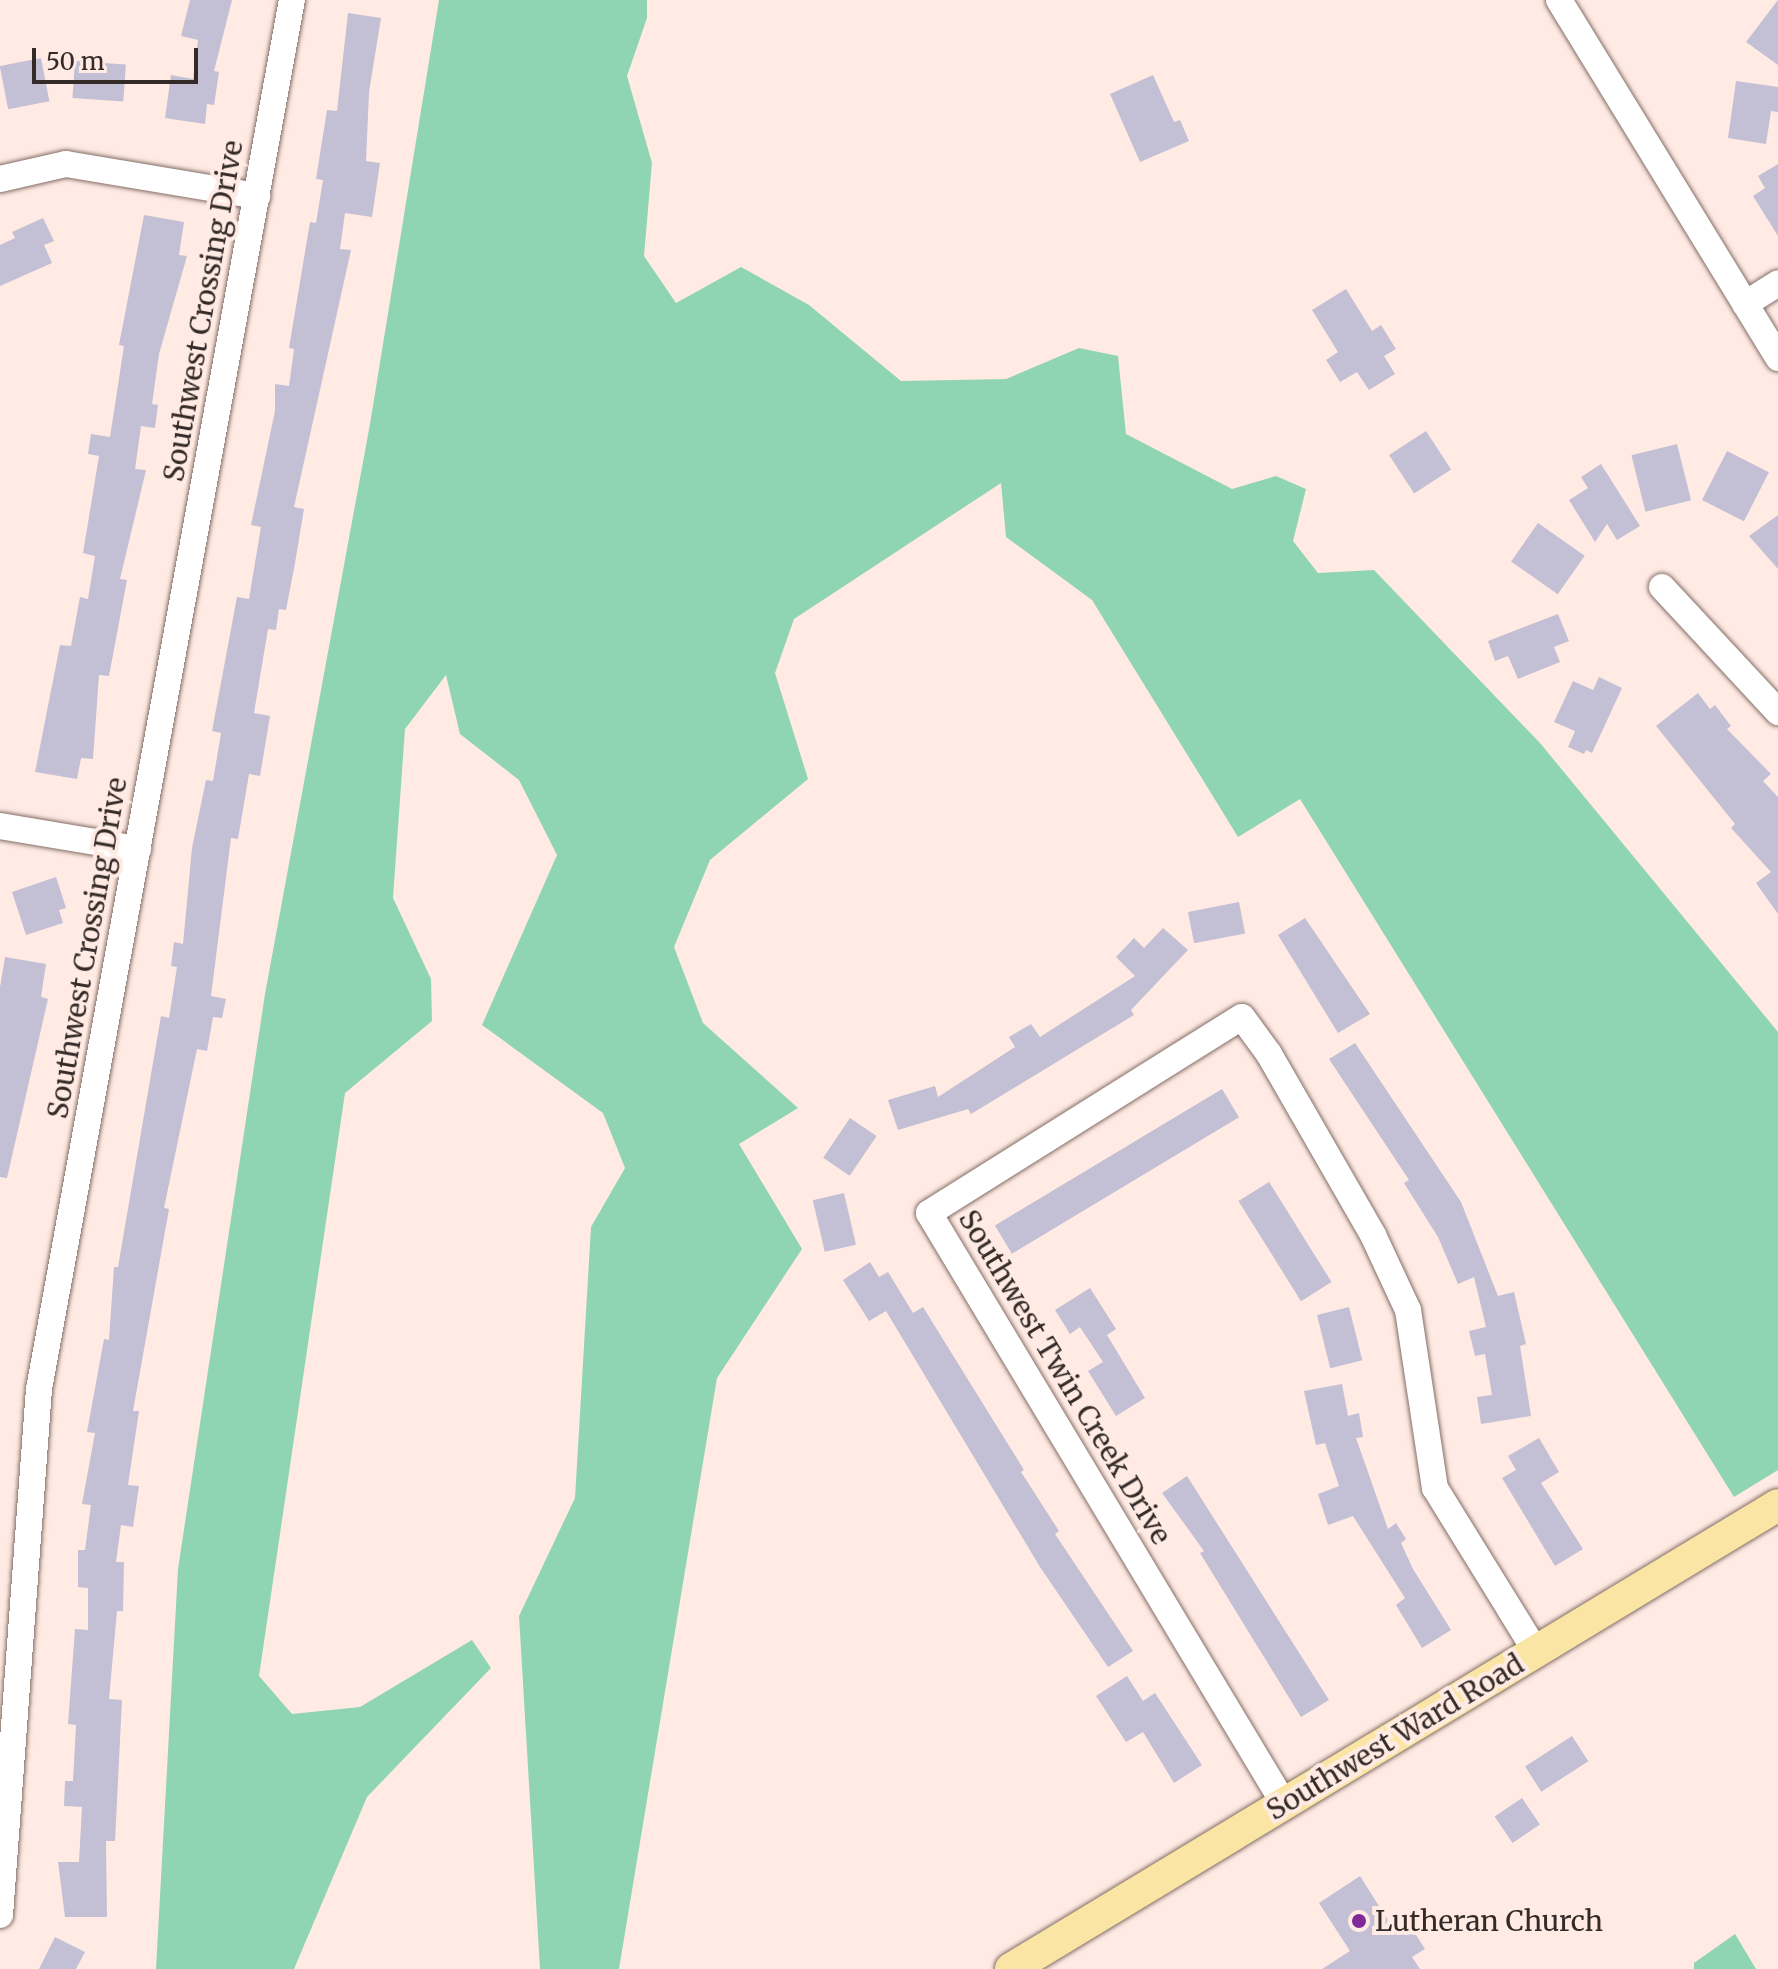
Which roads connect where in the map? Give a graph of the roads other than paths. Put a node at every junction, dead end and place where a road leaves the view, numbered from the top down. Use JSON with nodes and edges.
{"nodes":[{"id":1,"x":292,"y":0,"type":"edge"},
{"id":2,"x":1559,"y":0,"type":"edge"},
{"id":3,"x":0,"y":179,"type":"edge"},
{"id":4,"x":257,"y":196,"type":"junction"},
{"id":5,"x":1778,"y":283,"type":"edge"},
{"id":6,"x":1745,"y":304,"type":"junction"},
{"id":7,"x":1778,"y":358,"type":"edge"},
{"id":8,"x":1662,"y":587,"type":"dead end"},
{"id":9,"x":1778,"y":712,"type":"edge"},
{"id":10,"x":0,"y":826,"type":"edge"},
{"id":11,"x":138,"y":849,"type":"junction"},
{"id":12,"x":1778,"y":1505,"type":"edge"},
{"id":13,"x":1537,"y":1653,"type":"junction"},
{"id":14,"x":1283,"y":1802,"type":"junction"},
{"id":15,"x":0,"y":1915,"type":"edge"},
{"id":16,"x":1011,"y":1969,"type":"edge"}],
"edges":[{"from":1,"to":4,"type":"street","name":"Southwest Crossing Drive"},
{"from":2,"to":6,"type":"street"},
{"from":3,"to":4,"type":"street"},
{"from":4,"to":11,"type":"street","name":"Southwest Crossing Drive"},
{"from":5,"to":6,"type":"street"},
{"from":6,"to":7,"type":"street"},
{"from":8,"to":9,"type":"street"},
{"from":10,"to":11,"type":"street"},
{"from":11,"to":15,"type":"street","name":"Southwest Crossing Drive"},
{"from":12,"to":13,"type":"main road","name":"Southwest Ward Road"},
{"from":13,"to":14,"type":"main road","name":"Southwest Ward Road"},
{"from":13,"to":14,"type":"street","name":"Southwest Twin Creek Drive"},
{"from":14,"to":16,"type":"main road","name":"Southwest Ward Road"}]}
